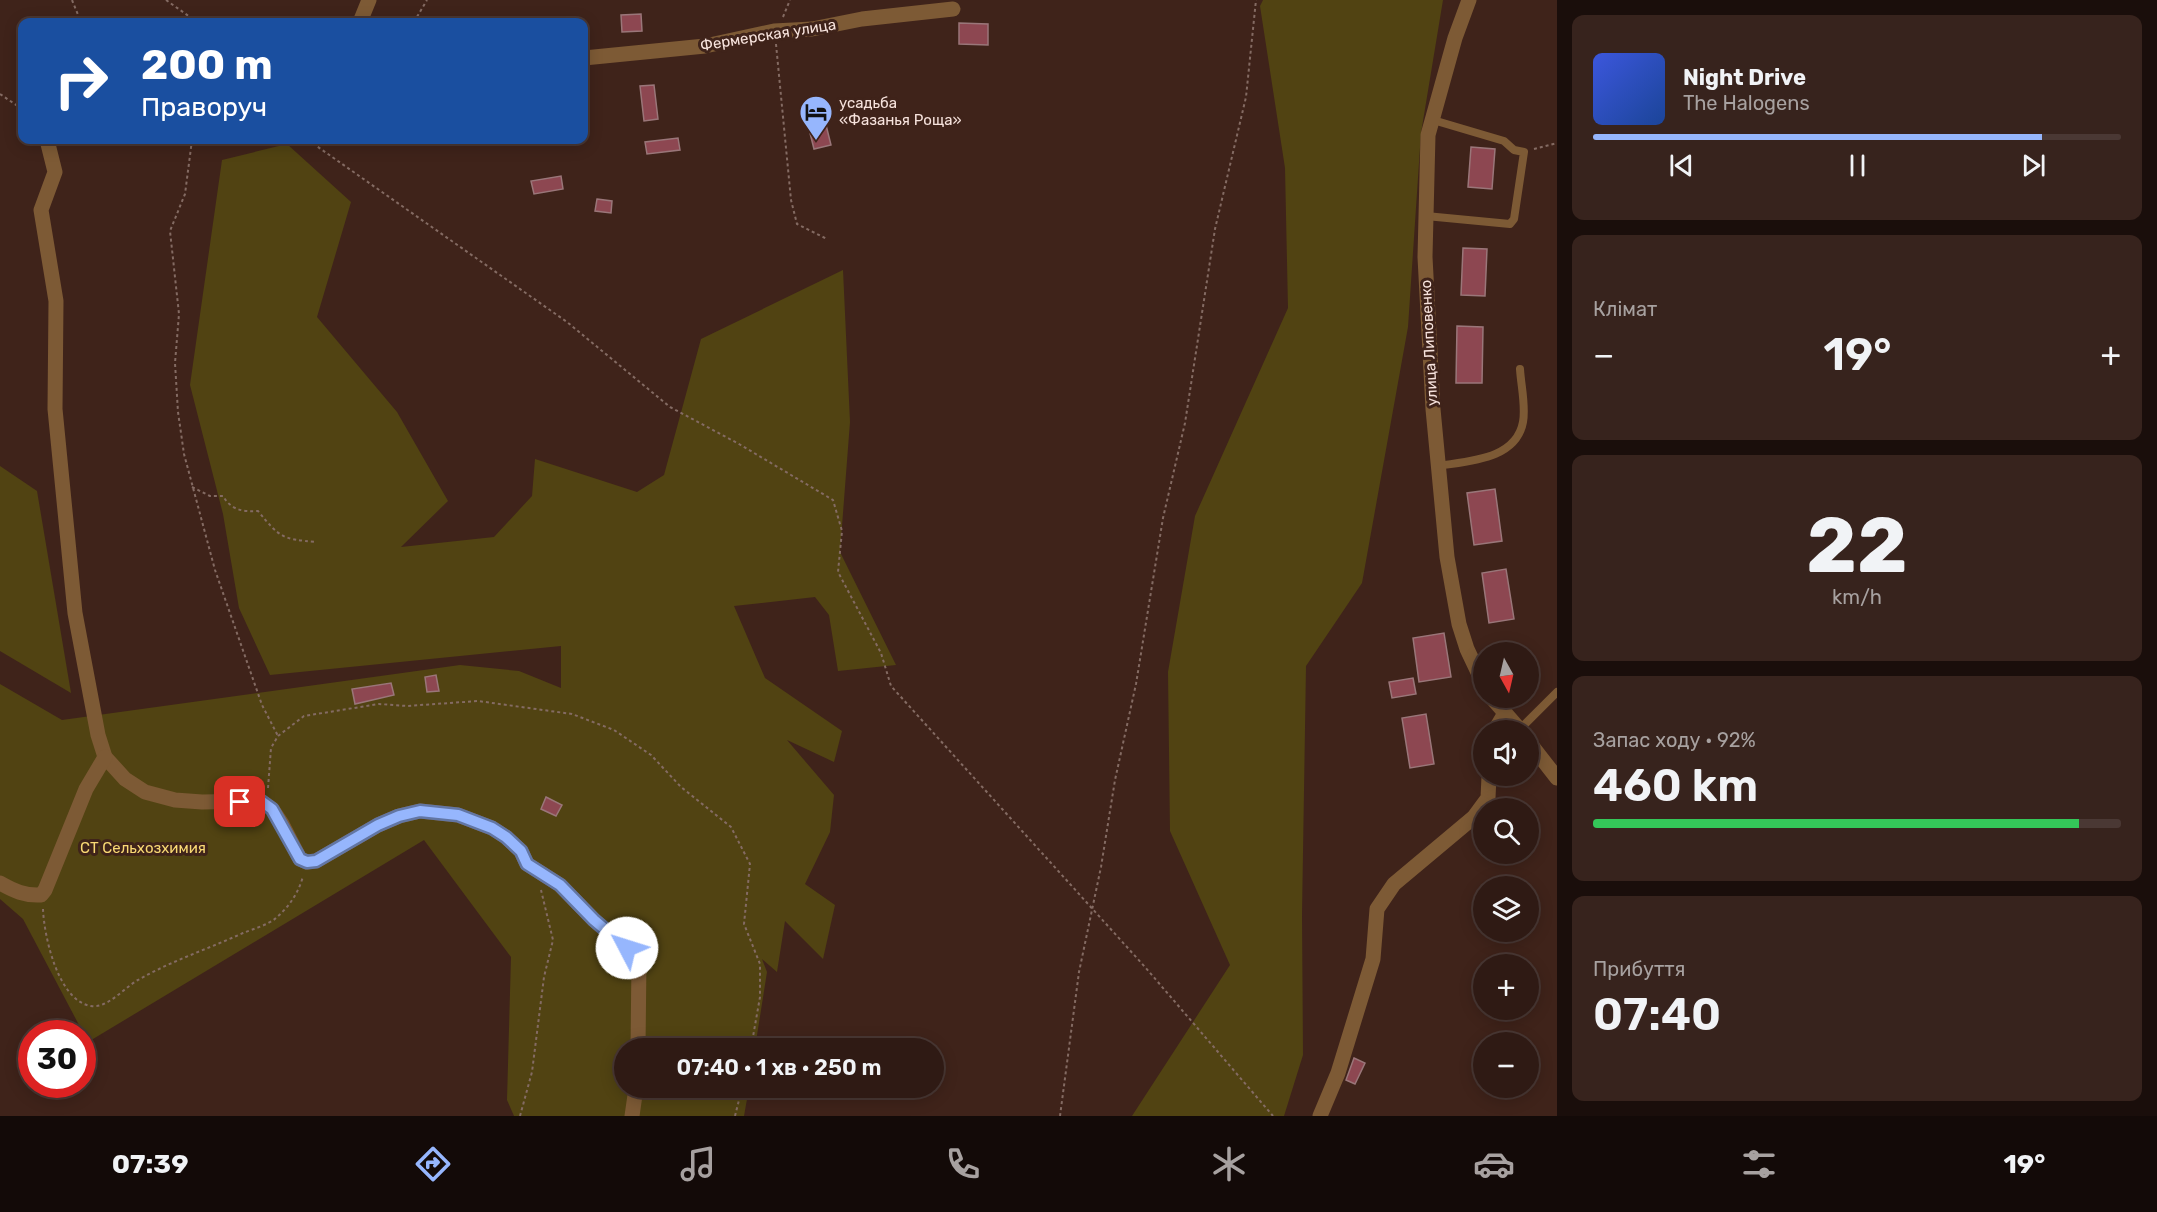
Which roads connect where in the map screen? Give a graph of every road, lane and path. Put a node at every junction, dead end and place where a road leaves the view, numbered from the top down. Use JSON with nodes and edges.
{"nodes":[{"id":1,"x":72,"y":0,"type":"edge"},
{"id":2,"x":166,"y":0,"type":"edge"},
{"id":3,"x":369,"y":0,"type":"edge"},
{"id":4,"x":427,"y":0,"type":"edge"},
{"id":5,"x":1256,"y":0,"type":"edge"},
{"id":6,"x":1469,"y":0,"type":"edge"},
{"id":7,"x":953,"y":9,"type":"dead end"},
{"id":8,"x":79,"y":18,"type":"edge"},
{"id":9,"x":191,"y":18,"type":"edge"},
{"id":10,"x":362,"y":18,"type":"edge"},
{"id":11,"x":416,"y":18,"type":"edge"},
{"id":12,"x":774,"y":31,"type":"junction"},
{"id":13,"x":588,"y":58,"type":"edge"},
{"id":14,"x":0,"y":94,"type":"edge"},
{"id":15,"x":18,"y":106,"type":"edge"},
{"id":16,"x":1433,"y":120,"type":"junction"},
{"id":17,"x":1557,"y":143,"type":"edge"},
{"id":18,"x":48,"y":144,"type":"edge"},
{"id":19,"x":191,"y":144,"type":"edge"},
{"id":20,"x":314,"y":144,"type":"edge"},
{"id":21,"x":1524,"y":152,"type":"junction"},
{"id":22,"x":1426,"y":216,"type":"junction"},
{"id":23,"x":827,"y":239,"type":"dead end"},
{"id":24,"x":1520,"y":369,"type":"dead end"},
{"id":25,"x":1437,"y":466,"type":"junction"},
{"id":26,"x":192,"y":487,"type":"junction"},
{"id":27,"x":316,"y":542,"type":"dead end"},
{"id":28,"x":1473,"y":662,"type":"edge"},
{"id":29,"x":1557,"y":692,"type":"edge"},
{"id":30,"x":1501,"y":708,"type":"edge"},
{"id":31,"x":1505,"y":713,"type":"junction"},
{"id":32,"x":1501,"y":720,"type":"edge"},
{"id":33,"x":1511,"y":720,"type":"edge"},
{"id":34,"x":1529,"y":720,"type":"edge"},
{"id":35,"x":278,"y":736,"type":"junction"},
{"id":36,"x":1539,"y":755,"type":"edge"},
{"id":37,"x":105,"y":757,"type":"junction"},
{"id":38,"x":1557,"y":778,"type":"edge"},
{"id":39,"x":1489,"y":786,"type":"edge"},
{"id":40,"x":261,"y":801,"type":"junction"},
{"id":41,"x":307,"y":862,"type":"junction"},
{"id":42,"x":0,"y":883,"type":"edge"},
{"id":43,"x":540,"y":888,"type":"dead end"},
{"id":44,"x":40,"y":895,"type":"junction"},
{"id":45,"x":1092,"y":908,"type":"junction"},
{"id":46,"x":638,"y":1038,"type":"edge"},
{"id":47,"x":753,"y":1038,"type":"edge"},
{"id":48,"x":635,"y":1098,"type":"edge"},
{"id":49,"x":740,"y":1098,"type":"edge"},
{"id":50,"x":520,"y":1116,"type":"edge"},
{"id":51,"x":632,"y":1116,"type":"edge"},
{"id":52,"x":735,"y":1116,"type":"edge"},
{"id":53,"x":1060,"y":1116,"type":"edge"},
{"id":54,"x":1273,"y":1116,"type":"edge"},
{"id":55,"x":1320,"y":1116,"type":"edge"}],
"edges":[{"from":1,"to":8,"type":"path"},
{"from":2,"to":9,"type":"path"},
{"from":3,"to":10,"type":"street"},
{"from":4,"to":11,"type":"path"},
{"from":5,"to":45,"type":"path"},
{"from":6,"to":16,"type":"street","name":"улица Липовенко"},
{"from":7,"to":12,"type":"street","name":"Фермерская улица"},
{"from":12,"to":13,"type":"street","name":"Фермерская улица"},
{"from":12,"to":23,"type":"path"},
{"from":14,"to":15,"type":"path"},
{"from":16,"to":21,"type":"lane"},
{"from":16,"to":22,"type":"street","name":"улица Липовенко"},
{"from":17,"to":21,"type":"path"},
{"from":18,"to":37,"type":"street"},
{"from":19,"to":26,"type":"path"},
{"from":20,"to":45,"type":"path"},
{"from":21,"to":22,"type":"lane"},
{"from":22,"to":25,"type":"street","name":"улица Липовенко"},
{"from":24,"to":25,"type":"lane"},
{"from":25,"to":28,"type":"street","name":"улица Липовенко"},
{"from":26,"to":27,"type":"path"},
{"from":26,"to":35,"type":"path"},
{"from":29,"to":34,"type":"lane"},
{"from":30,"to":31,"type":"street"},
{"from":31,"to":32,"type":"street"},
{"from":31,"to":33,"type":"street"},
{"from":35,"to":40,"type":"path"},
{"from":35,"to":47,"type":"path"},
{"from":36,"to":38,"type":"street"},
{"from":37,"to":40,"type":"street"},
{"from":37,"to":44,"type":"street"},
{"from":39,"to":55,"type":"street"},
{"from":40,"to":41,"type":"street"},
{"from":41,"to":44,"type":"path"},
{"from":41,"to":46,"type":"street"},
{"from":42,"to":44,"type":"street"},
{"from":43,"to":50,"type":"path"},
{"from":45,"to":53,"type":"path"},
{"from":45,"to":54,"type":"path"},
{"from":48,"to":51,"type":"street"},
{"from":49,"to":52,"type":"path"}]}
